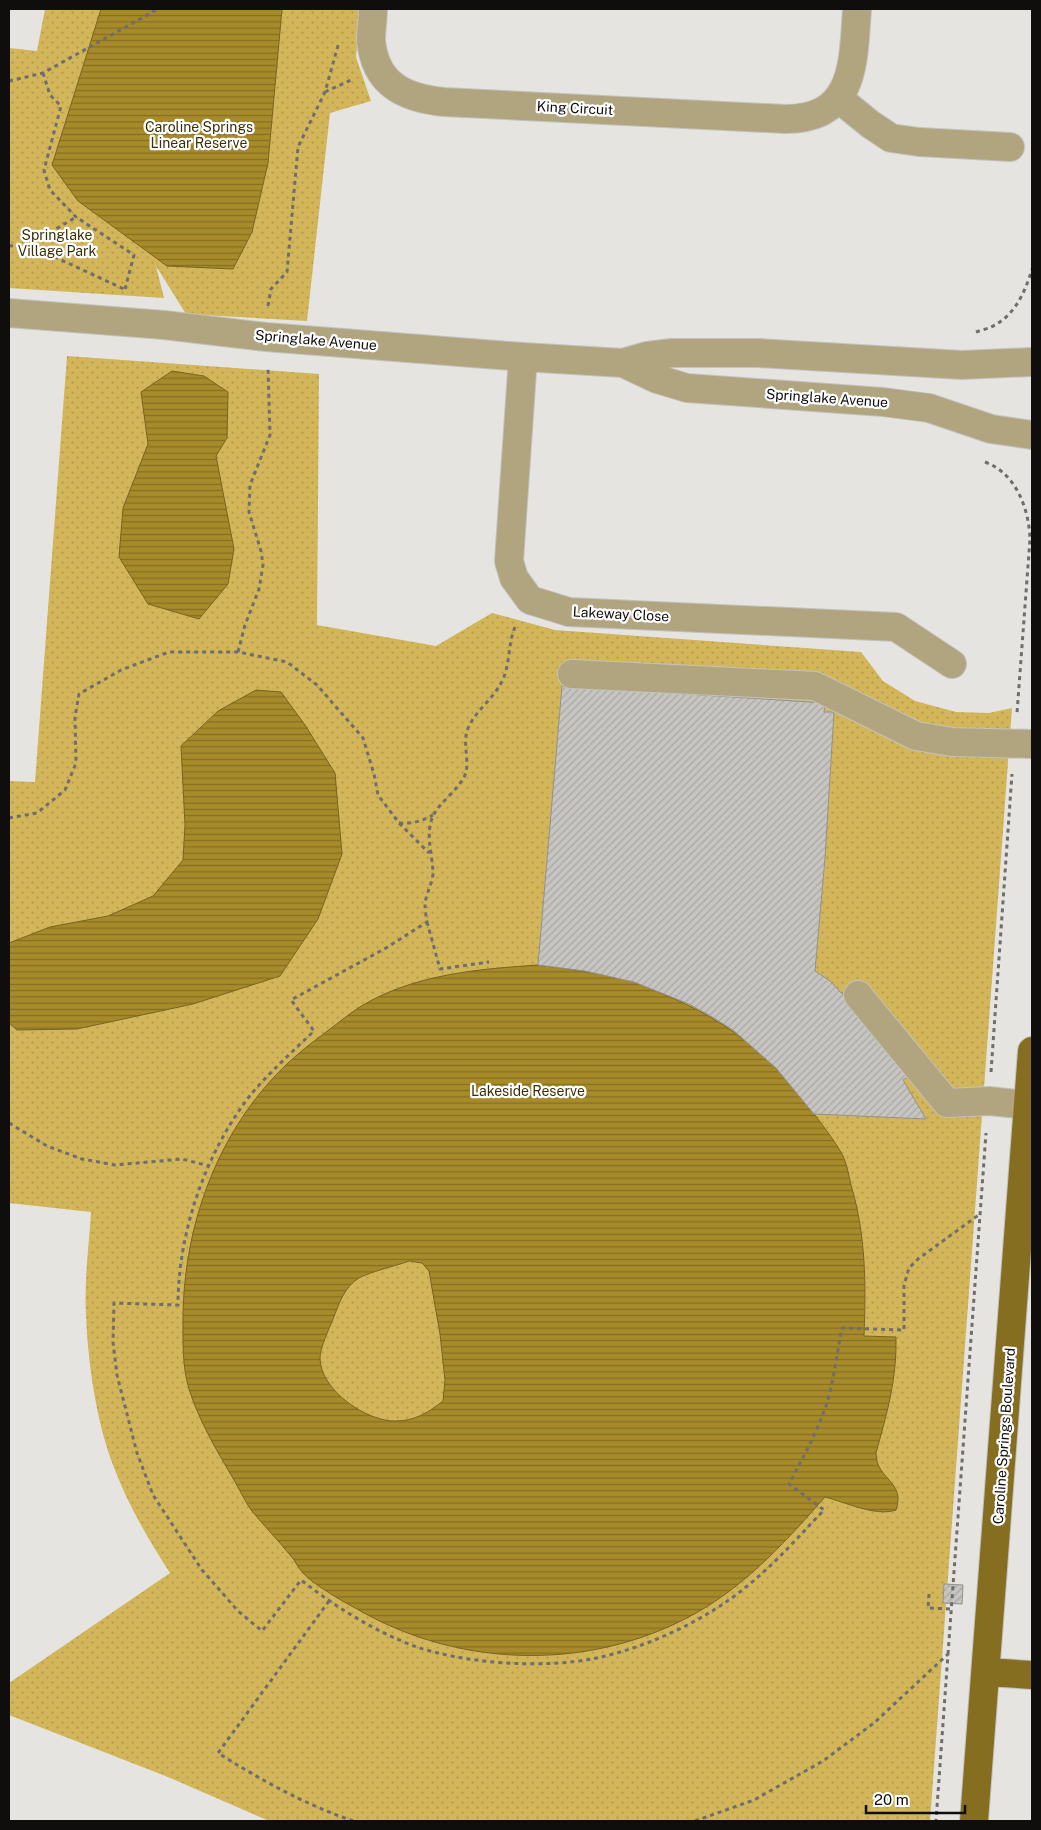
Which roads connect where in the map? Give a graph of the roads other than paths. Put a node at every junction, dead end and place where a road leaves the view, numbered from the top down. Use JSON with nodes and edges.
{"nodes":[{"id":1,"x":374,"y":9,"type":"edge"},
{"id":2,"x":857,"y":9,"type":"edge"},
{"id":3,"x":838,"y":98,"type":"junction"},
{"id":4,"x":1010,"y":147,"type":"dead end"},
{"id":5,"x":9,"y":313,"type":"edge"},
{"id":6,"x":522,"y":357,"type":"junction"},
{"id":7,"x":1032,"y":362,"type":"edge"},
{"id":8,"x":624,"y":363,"type":"junction"},
{"id":9,"x":1032,"y":435,"type":"edge"},
{"id":10,"x":952,"y":664,"type":"dead end"},
{"id":11,"x":572,"y":674,"type":"dead end"},
{"id":12,"x":1023,"y":744,"type":"edge"},
{"id":13,"x":858,"y":995,"type":"dead end"},
{"id":14,"x":1032,"y":1050,"type":"edge"},
{"id":15,"x":1030,"y":1105,"type":"edge"},
{"id":16,"x":987,"y":1672,"type":"junction"},
{"id":17,"x":1032,"y":1675,"type":"edge"},
{"id":18,"x":974,"y":1821,"type":"edge"}],
"edges":[{"from":1,"to":3,"type":"street","name":"King Circuit"},
{"from":2,"to":3,"type":"street","name":"King Circuit"},
{"from":3,"to":4,"type":"street"},
{"from":5,"to":6,"type":"street","name":"Springlake Avenue"},
{"from":6,"to":8,"type":"street","name":"Springlake Avenue"},
{"from":6,"to":10,"type":"street","name":"Lakeway Close"},
{"from":7,"to":8,"type":"street","name":"Springlake Avenue"},
{"from":8,"to":9,"type":"street","name":"Springlake Avenue"},
{"from":11,"to":12,"type":"street"},
{"from":13,"to":15,"type":"street"},
{"from":14,"to":15,"type":"main road","name":"Caroline Springs Boulevard"},
{"from":15,"to":16,"type":"main road","name":"Caroline Springs Boulevard"},
{"from":16,"to":17,"type":"main road"},
{"from":16,"to":18,"type":"main road","name":"Caroline Springs Boulevard"}]}
